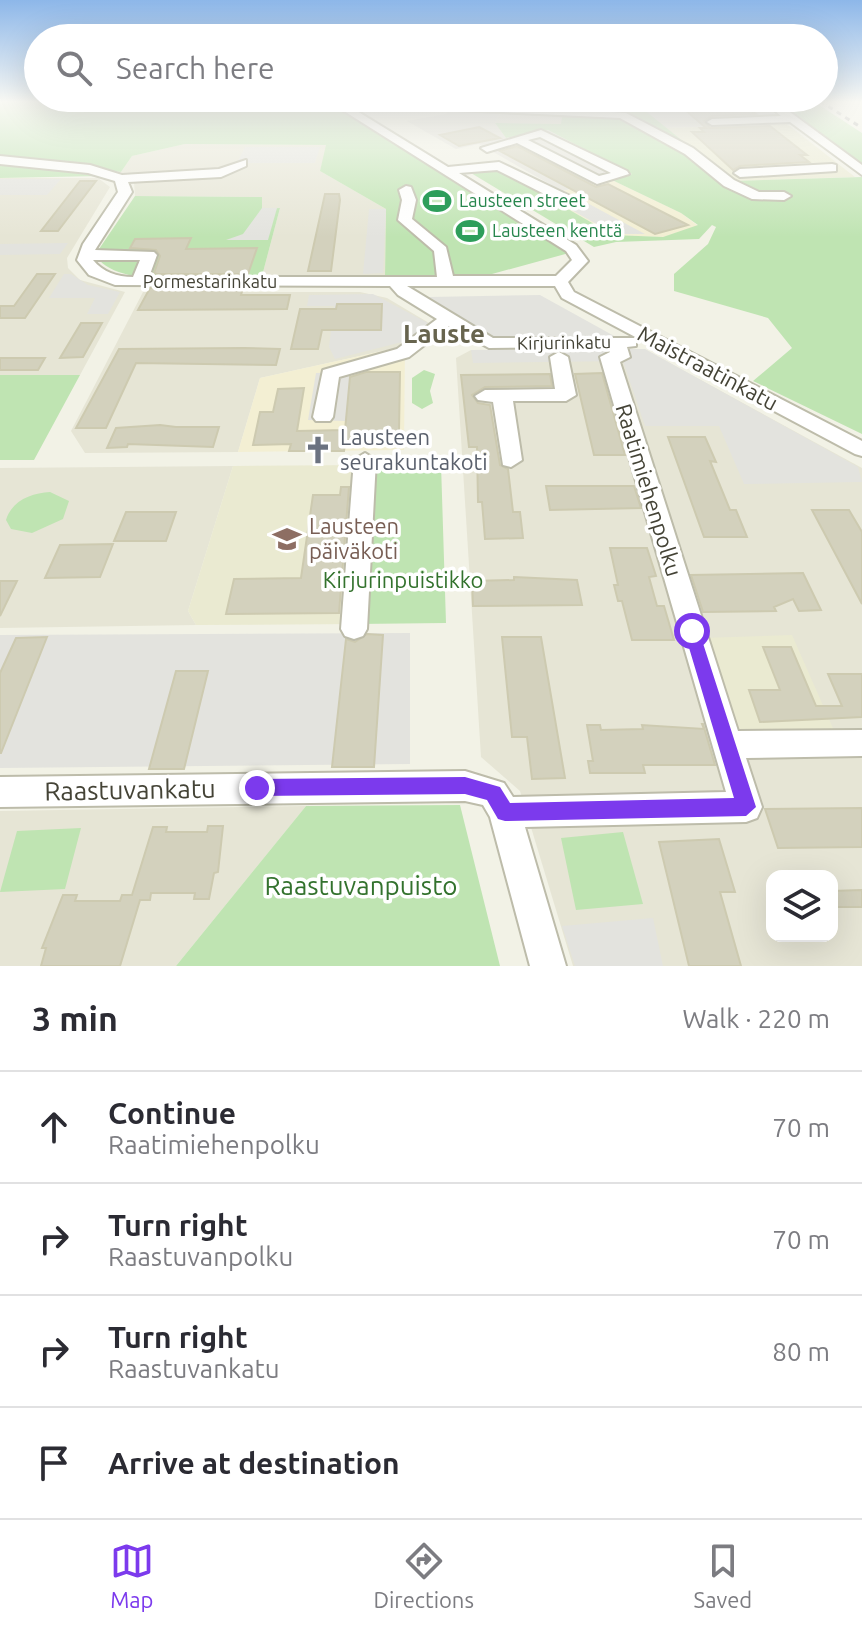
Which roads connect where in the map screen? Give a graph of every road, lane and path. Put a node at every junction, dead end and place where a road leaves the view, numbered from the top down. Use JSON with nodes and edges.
{"nodes":[{"id":1,"x":405,"y":146,"type":"edge"},
{"id":2,"x":493,"y":146,"type":"edge"},
{"id":3,"x":529,"y":146,"type":"edge"},
{"id":4,"x":567,"y":146,"type":"edge"},
{"id":5,"x":680,"y":146,"type":"edge"},
{"id":6,"x":829,"y":146,"type":"edge"},
{"id":7,"x":0,"y":160,"type":"edge"},
{"id":8,"x":242,"y":163,"type":"dead end"},
{"id":9,"x":832,"y":168,"type":"dead end"},
{"id":10,"x":445,"y":171,"type":"junction"},
{"id":11,"x":862,"y":171,"type":"edge"},
{"id":12,"x":740,"y":173,"type":"dead end"},
{"id":13,"x":121,"y":179,"type":"junction"},
{"id":14,"x":595,"y":185,"type":"junction"},
{"id":15,"x":406,"y":190,"type":"dead end"},
{"id":16,"x":564,"y":196,"type":"dead end"},
{"id":17,"x":784,"y":196,"type":"dead end"},
{"id":18,"x":86,"y":255,"type":"junction"},
{"id":19,"x":446,"y":281,"type":"junction"},
{"id":20,"x":560,"y":281,"type":"junction"},
{"id":21,"x":395,"y":282,"type":"junction"},
{"id":22,"x":139,"y":283,"type":"junction"},
{"id":23,"x":447,"y":319,"type":"junction"},
{"id":24,"x":656,"y":341,"type":"junction"},
{"id":25,"x":613,"y":350,"type":"junction"},
{"id":26,"x":559,"y":357,"type":"dead end"},
{"id":27,"x":323,"y":417,"type":"dead end"},
{"id":28,"x":862,"y":449,"type":"edge"},
{"id":29,"x":365,"y":460,"type":"dead end"},
{"id":30,"x":511,"y":460,"type":"dead end"},
{"id":31,"x":354,"y":629,"type":"dead end"},
{"id":32,"x":862,"y":743,"type":"edge"},
{"id":33,"x":729,"y":745,"type":"junction"},
{"id":34,"x":0,"y":792,"type":"edge"},
{"id":35,"x":501,"y":804,"type":"junction"},
{"id":36,"x":746,"y":807,"type":"joint"},
{"id":37,"x":548,"y":966,"type":"edge"}],
"edges":[{"from":1,"to":10,"type":"street"},
{"from":2,"to":14,"type":"street"},
{"from":3,"to":14,"type":"street"},
{"from":4,"to":14,"type":"street"},
{"from":5,"to":17,"type":"street"},
{"from":6,"to":11,"type":"street"},
{"from":7,"to":13,"type":"street"},
{"from":8,"to":13,"type":"street"},
{"from":9,"to":12,"type":"street"},
{"from":10,"to":16,"type":"street"},
{"from":10,"to":20,"type":"street"},
{"from":13,"to":18,"type":"street"},
{"from":15,"to":19,"type":"street"},
{"from":18,"to":22,"type":"street","name":"Pormestarinkatu"},
{"from":18,"to":22,"type":"street"},
{"from":19,"to":20,"type":"street","name":"Pormestarinkatu"},
{"from":19,"to":21,"type":"street","name":"Pormestarinkatu"},
{"from":20,"to":24,"type":"street","name":"Maistraatinkatu"},
{"from":21,"to":22,"type":"street","name":"Pormestarinkatu"},
{"from":21,"to":23,"type":"street","name":"Kirjurinkatu"},
{"from":23,"to":25,"type":"street","name":"Kirjurinkatu"},
{"from":23,"to":27,"type":"street"},
{"from":24,"to":25,"type":"street","name":"Kirjurinkatu"},
{"from":24,"to":28,"type":"street","name":"Maistraatinkatu"},
{"from":25,"to":33,"type":"street","name":"Raatimiehenpolku"},
{"from":26,"to":30,"type":"street"},
{"from":29,"to":31,"type":"street"},
{"from":32,"to":33,"type":"street"},
{"from":33,"to":36,"type":"street","name":"Raatimiehenpolku"},
{"from":34,"to":35,"type":"street","name":"Raastuvankatu"},
{"from":35,"to":36,"type":"street","name":"Raastuvankatu"},
{"from":35,"to":37,"type":"street"}]}
